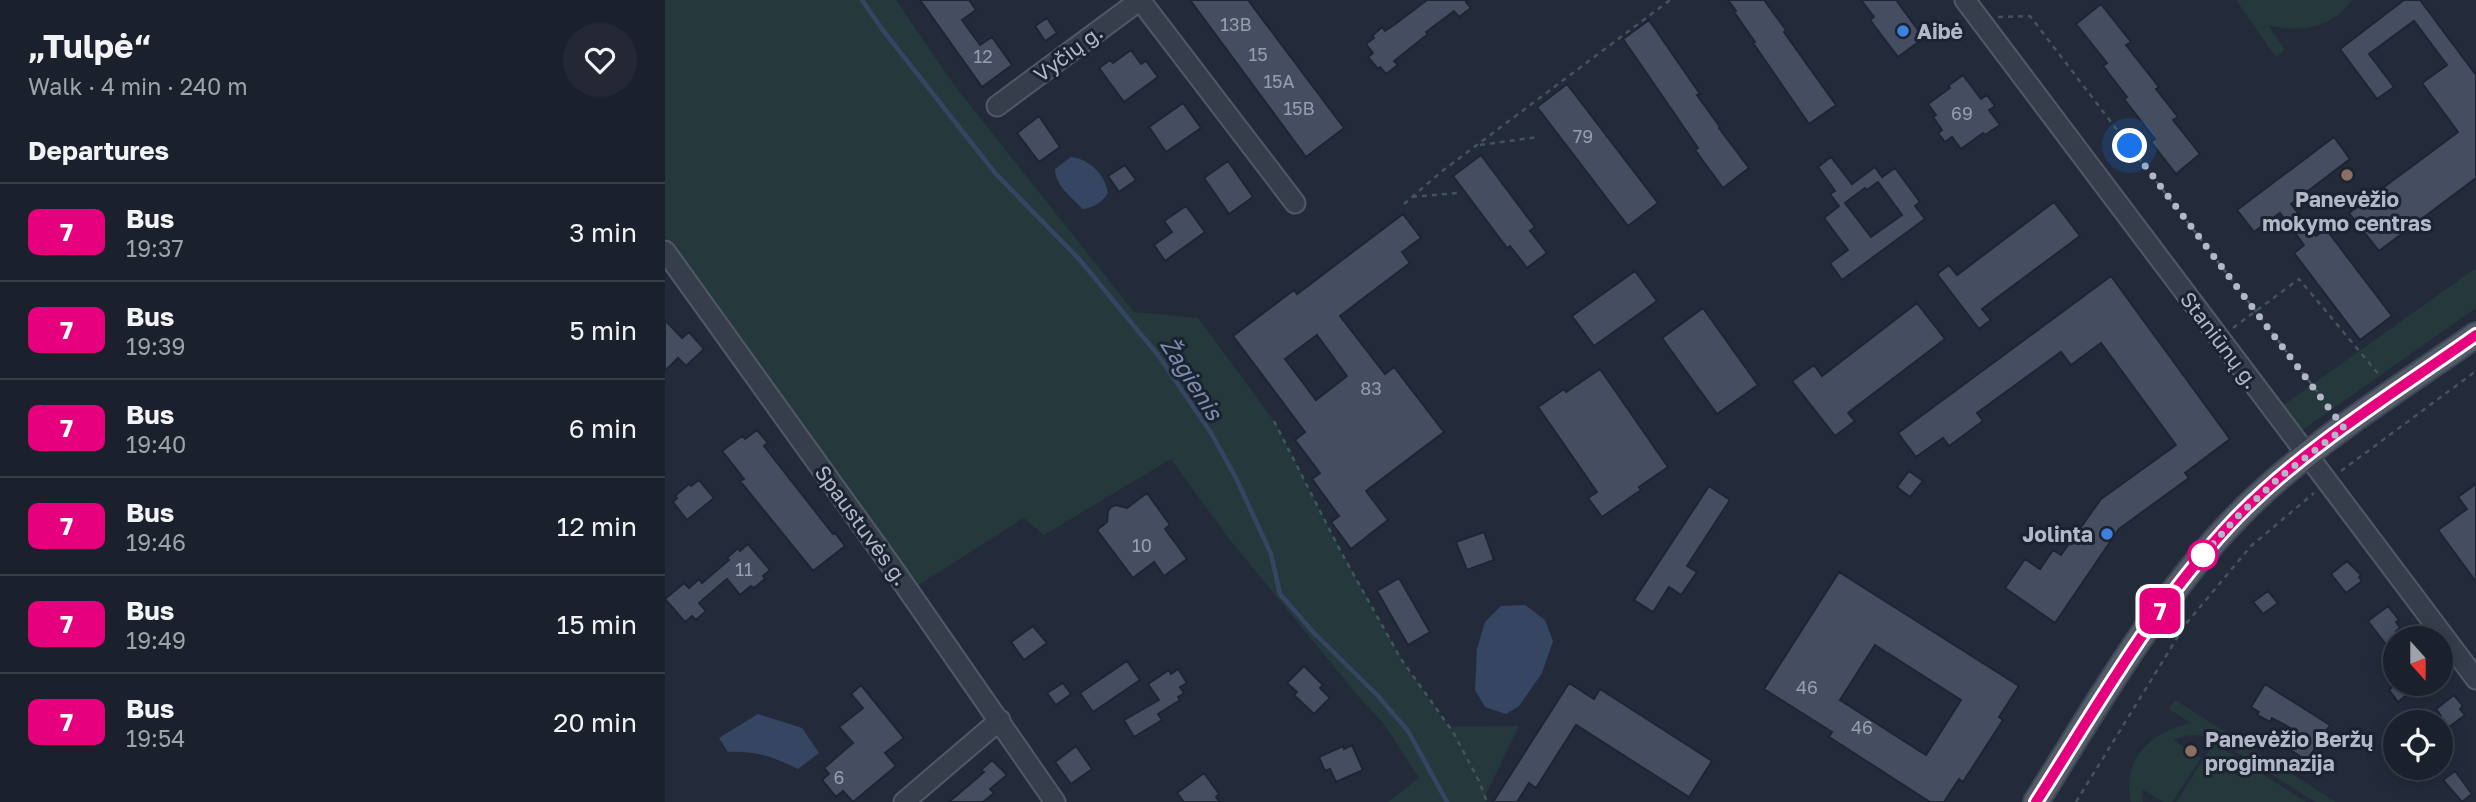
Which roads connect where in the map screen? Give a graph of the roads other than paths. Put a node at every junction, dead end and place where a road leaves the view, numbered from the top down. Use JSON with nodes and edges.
{"nodes":[{"id":1,"x":1140,"y":0,"type":"edge"},
{"id":2,"x":1965,"y":0,"type":"edge"},
{"id":3,"x":997,"y":106,"type":"dead end"},
{"id":4,"x":1294,"y":202,"type":"dead end"},
{"id":5,"x":668,"y":264,"type":"edge"},
{"id":6,"x":2476,"y":335,"type":"edge"},
{"id":7,"x":2308,"y":456,"type":"junction"},
{"id":8,"x":2476,"y":679,"type":"edge"},
{"id":9,"x":1000,"y":720,"type":"junction"},
{"id":10,"x":904,"y":802,"type":"edge"},
{"id":11,"x":1055,"y":802,"type":"edge"},
{"id":12,"x":2036,"y":802,"type":"edge"}],
"edges":[{"from":1,"to":3,"type":"street","name":"Vyčių g."},
{"from":1,"to":4,"type":"street"},
{"from":2,"to":7,"type":"street","name":"Staniūnų g."},
{"from":5,"to":9,"type":"street","name":"Spaustuvės g."},
{"from":6,"to":7,"type":"main road"},
{"from":7,"to":8,"type":"street","name":"Staniūnų g."},
{"from":7,"to":12,"type":"main road"},
{"from":9,"to":10,"type":"street"},
{"from":9,"to":11,"type":"street","name":"Spaustuvės g."}]}
